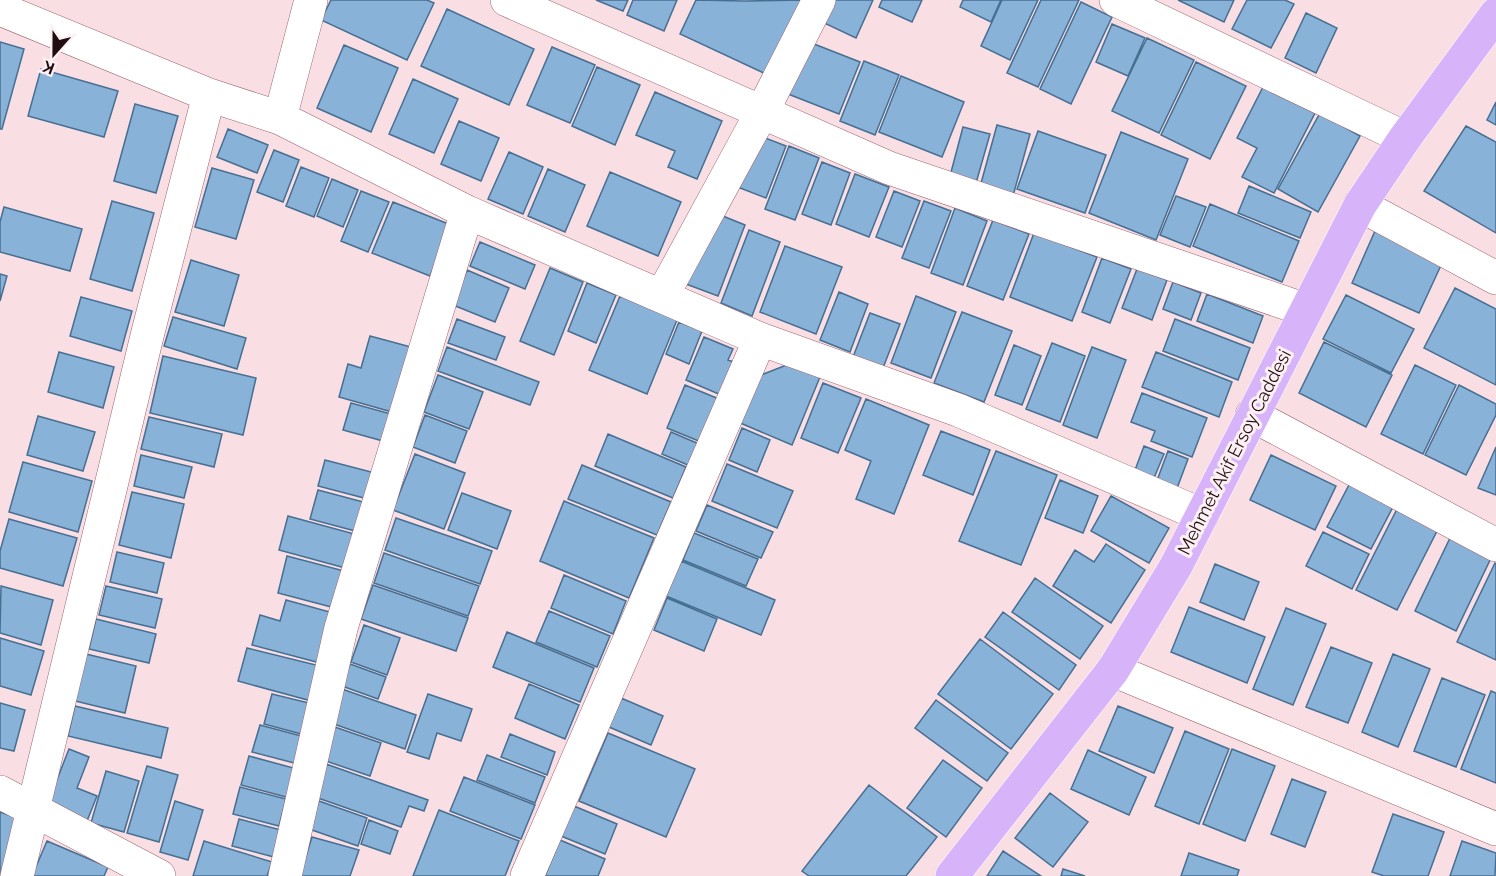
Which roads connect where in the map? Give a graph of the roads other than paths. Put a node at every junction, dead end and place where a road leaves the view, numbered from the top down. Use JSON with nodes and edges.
{"nodes":[{"id":1,"x":310,"y":0,"type":"edge"},
{"id":2,"x":507,"y":0,"type":"edge"},
{"id":3,"x":819,"y":0,"type":"edge"},
{"id":4,"x":1116,"y":0,"type":"edge"},
{"id":5,"x":0,"y":9,"type":"edge"},
{"id":6,"x":1496,"y":14,"type":"edge"},
{"id":7,"x":209,"y":95,"type":"junction"},
{"id":8,"x":762,"y":112,"type":"junction"},
{"id":9,"x":280,"y":118,"type":"junction"},
{"id":10,"x":1405,"y":138,"type":"junction"},
{"id":11,"x":1360,"y":205,"type":"junction"},
{"id":12,"x":467,"y":212,"type":"junction"},
{"id":13,"x":1496,"y":278,"type":"edge"},
{"id":14,"x":662,"y":296,"type":"junction"},
{"id":15,"x":1306,"y":310,"type":"junction"},
{"id":16,"x":760,"y":339,"type":"junction"},
{"id":17,"x":1252,"y":415,"type":"junction"},
{"id":18,"x":1202,"y":514,"type":"junction"},
{"id":19,"x":1496,"y":545,"type":"edge"},
{"id":20,"x":1113,"y":670,"type":"junction"},
{"id":21,"x":0,"y":792,"type":"edge"},
{"id":22,"x":33,"y":809,"type":"junction"},
{"id":23,"x":1496,"y":829,"type":"edge"},
{"id":24,"x":17,"y":876,"type":"edge"},
{"id":25,"x":159,"y":876,"type":"edge"},
{"id":26,"x":285,"y":876,"type":"edge"},
{"id":27,"x":527,"y":876,"type":"edge"},
{"id":28,"x":952,"y":876,"type":"edge"}],
"edges":[{"from":1,"to":9,"type":"street"},
{"from":2,"to":8,"type":"street"},
{"from":3,"to":8,"type":"street"},
{"from":4,"to":10,"type":"street"},
{"from":5,"to":7,"type":"street"},
{"from":6,"to":10,"type":"main road","name":"Mehmet Akif Ersoy Caddesi"},
{"from":7,"to":9,"type":"street"},
{"from":7,"to":22,"type":"street"},
{"from":8,"to":14,"type":"street"},
{"from":8,"to":15,"type":"street"},
{"from":9,"to":12,"type":"street"},
{"from":10,"to":11,"type":"main road","name":"Mehmet Akif Ersoy Caddesi"},
{"from":11,"to":13,"type":"street"},
{"from":11,"to":15,"type":"main road","name":"Mehmet Akif Ersoy Caddesi"},
{"from":12,"to":14,"type":"street"},
{"from":12,"to":26,"type":"street"},
{"from":14,"to":16,"type":"street"},
{"from":15,"to":17,"type":"main road","name":"Mehmet Akif Ersoy Caddesi"},
{"from":16,"to":18,"type":"street"},
{"from":16,"to":27,"type":"street"},
{"from":17,"to":18,"type":"main road","name":"Mehmet Akif Ersoy Caddesi"},
{"from":17,"to":19,"type":"street"},
{"from":18,"to":20,"type":"main road","name":"Mehmet Akif Ersoy Caddesi"},
{"from":20,"to":23,"type":"street"},
{"from":20,"to":28,"type":"main road","name":"Mehmet Akif Ersoy Caddesi"},
{"from":21,"to":22,"type":"street"},
{"from":22,"to":24,"type":"street"},
{"from":22,"to":25,"type":"street"}]}
